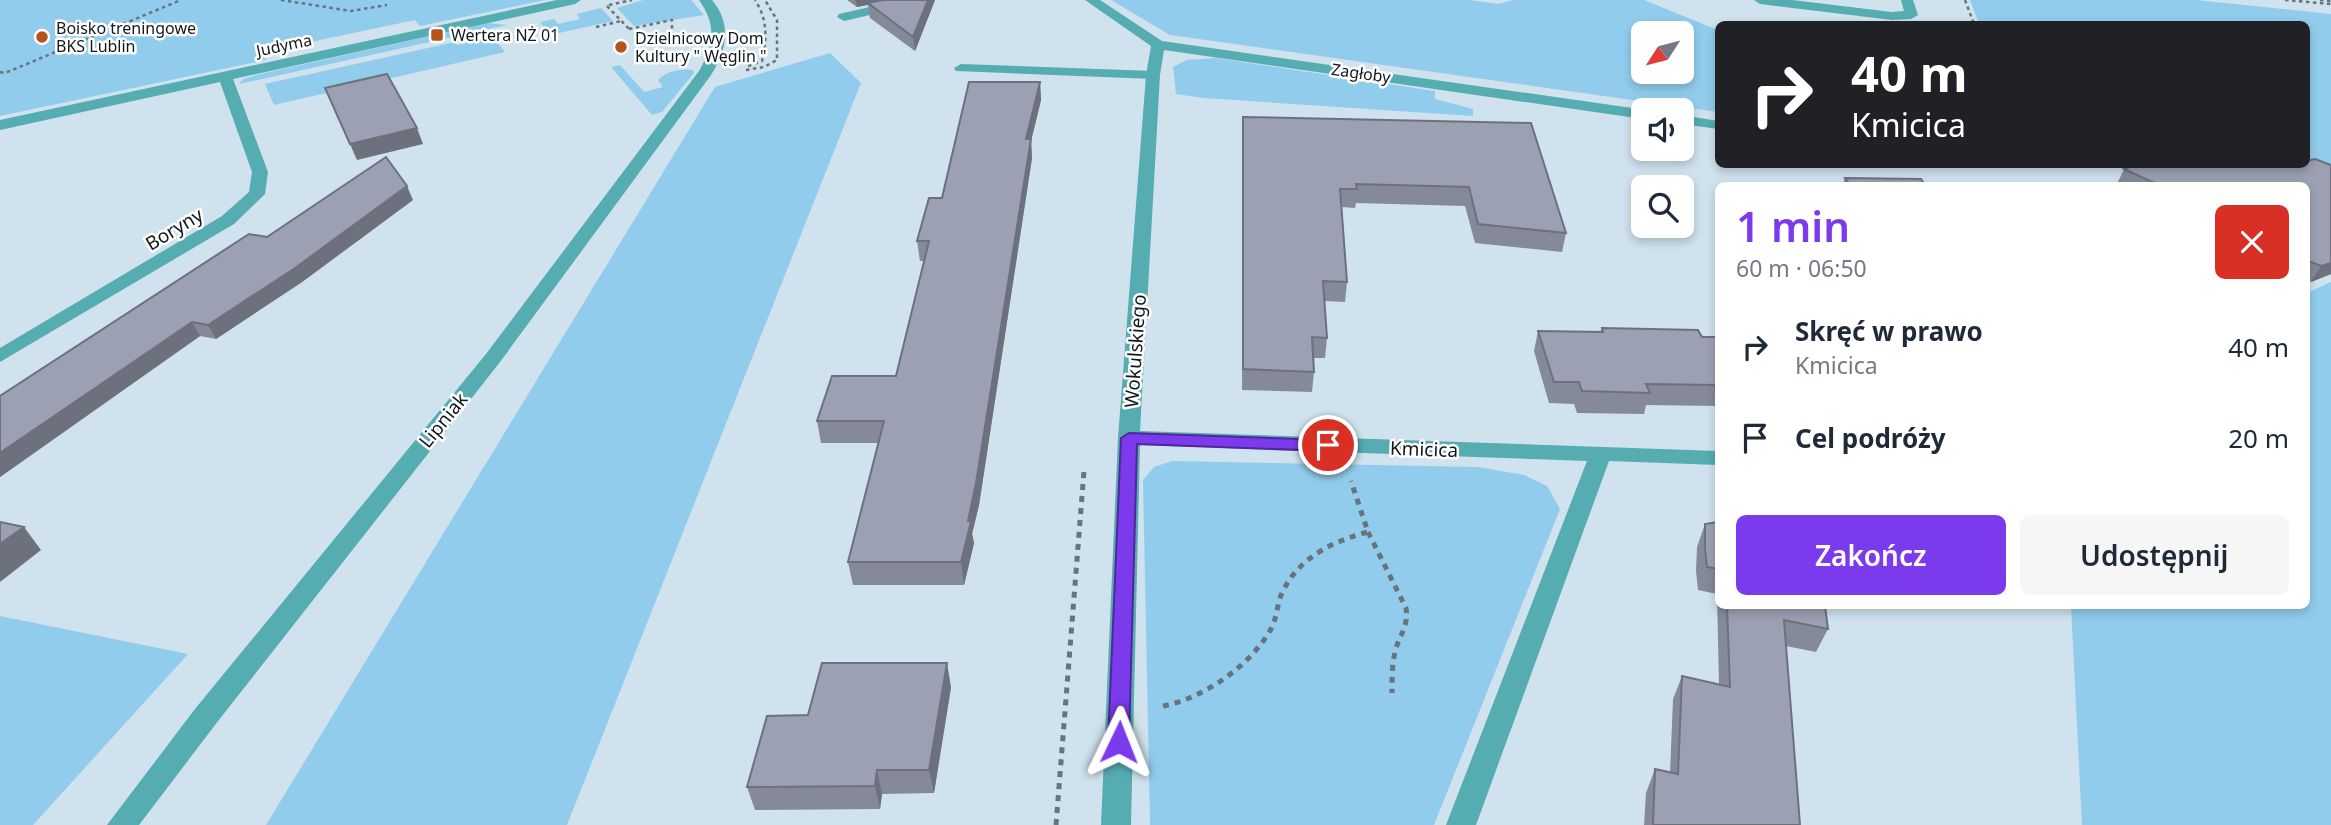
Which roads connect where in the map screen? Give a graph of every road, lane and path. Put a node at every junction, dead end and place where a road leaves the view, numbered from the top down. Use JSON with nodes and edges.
{"nodes":[{"id":1,"x":181,"y":0,"type":"edge"},
{"id":2,"x":281,"y":0,"type":"edge"},
{"id":3,"x":575,"y":0,"type":"edge"},
{"id":4,"x":705,"y":0,"type":"edge"},
{"id":5,"x":765,"y":0,"type":"edge"},
{"id":6,"x":916,"y":0,"type":"edge"},
{"id":7,"x":1091,"y":0,"type":"edge"},
{"id":8,"x":1760,"y":0,"type":"edge"},
{"id":9,"x":1907,"y":0,"type":"edge"},
{"id":10,"x":1965,"y":0,"type":"edge"},
{"id":11,"x":2285,"y":0,"type":"edge"},
{"id":12,"x":2320,"y":0,"type":"edge"},
{"id":13,"x":2331,"y":3,"type":"edge"},
{"id":14,"x":607,"y":6,"type":"dead end"},
{"id":15,"x":351,"y":10,"type":"dead end"},
{"id":16,"x":844,"y":17,"type":"dead end"},
{"id":17,"x":1973,"y":21,"type":"edge"},
{"id":18,"x":672,"y":40,"type":"dead end"},
{"id":19,"x":1158,"y":45,"type":"junction"},
{"id":20,"x":961,"y":68,"type":"dead end"},
{"id":21,"x":0,"y":72,"type":"edge"},
{"id":22,"x":706,"y":72,"type":"junction"},
{"id":23,"x":1153,"y":75,"type":"junction"},
{"id":24,"x":225,"y":76,"type":"junction"},
{"id":25,"x":1631,"y":112,"type":"edge"},
{"id":26,"x":1694,"y":122,"type":"edge"},
{"id":27,"x":0,"y":125,"type":"edge"},
{"id":28,"x":1715,"y":125,"type":"edge"},
{"id":29,"x":0,"y":356,"type":"edge"},
{"id":30,"x":1129,"y":438,"type":"junction"},
{"id":31,"x":1600,"y":455,"type":"junction"},
{"id":32,"x":1715,"y":458,"type":"edge"},
{"id":33,"x":1349,"y":476,"type":"dead end"},
{"id":34,"x":1368,"y":532,"type":"junction"},
{"id":35,"x":1392,"y":693,"type":"dead end"},
{"id":36,"x":1158,"y":706,"type":"dead end"},
{"id":37,"x":122,"y":825,"type":"edge"},
{"id":38,"x":1116,"y":825,"type":"edge"},
{"id":39,"x":1461,"y":825,"type":"edge"}],
"edges":[{"from":1,"to":21,"type":"path"},
{"from":2,"to":15,"type":"path"},
{"from":3,"to":24,"type":"street","name":"Judyma"},
{"from":4,"to":22,"type":"street","name":"Lipniak"},
{"from":5,"to":22,"type":"path"},
{"from":6,"to":16,"type":"street"},
{"from":7,"to":19,"type":"street","name":"Zagłoby"},
{"from":8,"to":9,"type":"street"},
{"from":10,"to":17,"type":"path"},
{"from":11,"to":13,"type":"path"},
{"from":12,"to":13,"type":"path"},
{"from":14,"to":18,"type":"path"},
{"from":19,"to":23,"type":"street","name":"Wokulskiego"},
{"from":19,"to":25,"type":"street","name":"Zagłoby"},
{"from":20,"to":23,"type":"street"},
{"from":22,"to":37,"type":"street","name":"Lipniak"},
{"from":23,"to":30,"type":"street","name":"Wokulskiego"},
{"from":24,"to":27,"type":"street","name":"Judyma"},
{"from":24,"to":29,"type":"street","name":"Boryny"},
{"from":26,"to":28,"type":"street"},
{"from":30,"to":31,"type":"street","name":"Kmicica"},
{"from":30,"to":38,"type":"street","name":"Wokulskiego"},
{"from":31,"to":32,"type":"street","name":"Kmicica"},
{"from":31,"to":39,"type":"street"},
{"from":33,"to":34,"type":"path"},
{"from":34,"to":35,"type":"path"},
{"from":34,"to":36,"type":"path"}]}
